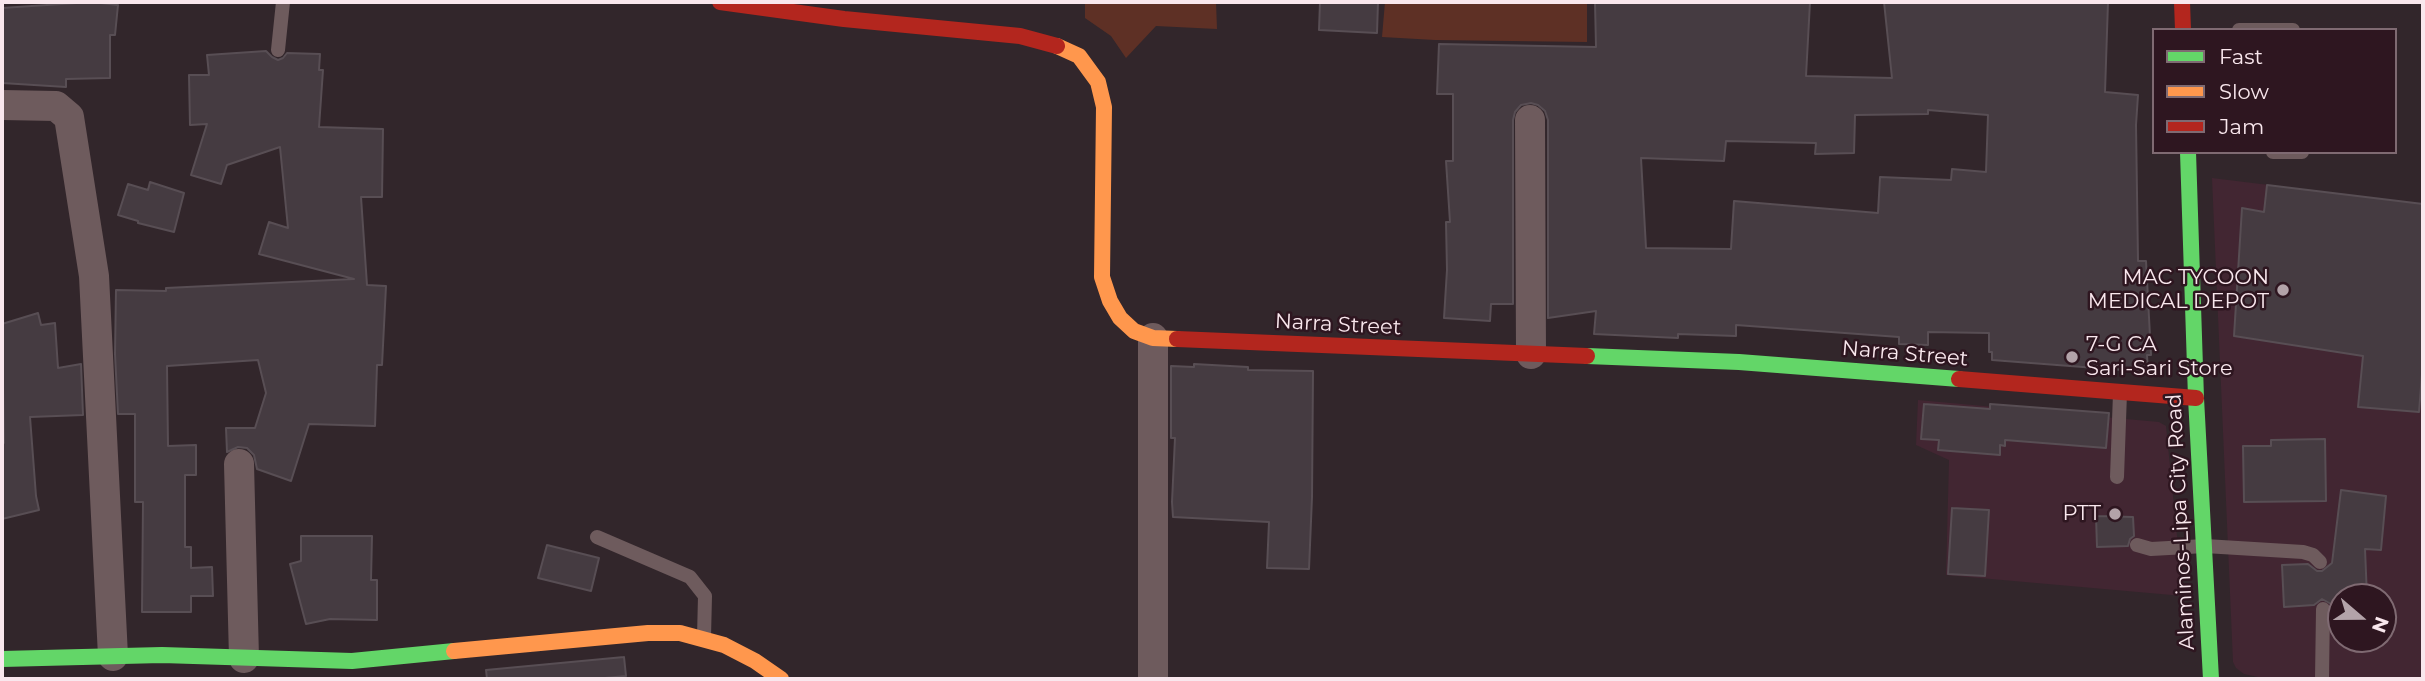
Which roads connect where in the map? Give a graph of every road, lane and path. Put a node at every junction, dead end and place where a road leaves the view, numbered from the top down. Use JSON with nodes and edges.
{"nodes":[{"id":1,"x":283,"y":2,"type":"edge"},
{"id":2,"x":720,"y":2,"type":"edge"},
{"id":3,"x":2182,"y":2,"type":"edge"},
{"id":4,"x":2183,"y":28,"type":"edge"},
{"id":5,"x":278,"y":50,"type":"dead end"},
{"id":6,"x":2,"y":105,"type":"edge"},
{"id":7,"x":1530,"y":120,"type":"dead end"},
{"id":8,"x":2188,"y":154,"type":"edge"},
{"id":9,"x":1153,"y":338,"type":"junction"},
{"id":10,"x":1531,"y":354,"type":"junction"},
{"id":11,"x":2120,"y":392,"type":"junction"},
{"id":12,"x":2196,"y":398,"type":"junction"},
{"id":13,"x":239,"y":464,"type":"dead end"},
{"id":14,"x":2117,"y":477,"type":"dead end"},
{"id":15,"x":597,"y":537,"type":"dead end"},
{"id":16,"x":2137,"y":545,"type":"dead end"},
{"id":17,"x":2205,"y":546,"type":"junction"},
{"id":18,"x":2320,"y":562,"type":"dead end"},
{"id":19,"x":2323,"y":609,"type":"dead end"},
{"id":20,"x":704,"y":638,"type":"junction"},
{"id":21,"x":113,"y":656,"type":"junction"},
{"id":22,"x":244,"y":658,"type":"junction"},
{"id":23,"x":2,"y":659,"type":"edge"},
{"id":24,"x":781,"y":679,"type":"edge"},
{"id":25,"x":1153,"y":679,"type":"edge"},
{"id":26,"x":2211,"y":679,"type":"edge"},
{"id":27,"x":2322,"y":679,"type":"edge"}],
"edges":[{"from":1,"to":5,"type":"lane"},
{"from":2,"to":9,"type":"street","name":"Narra Street"},
{"from":3,"to":4,"type":"street"},
{"from":6,"to":21,"type":"street"},
{"from":7,"to":10,"type":"street"},
{"from":8,"to":12,"type":"street","name":"Alaminos-Lipa City Road"},
{"from":9,"to":10,"type":"street","name":"Narra Street"},
{"from":9,"to":25,"type":"street"},
{"from":10,"to":11,"type":"street","name":"Narra Street"},
{"from":11,"to":12,"type":"street","name":"Narra Street"},
{"from":11,"to":14,"type":"lane"},
{"from":12,"to":17,"type":"street","name":"Alaminos-Lipa City Road"},
{"from":13,"to":22,"type":"street"},
{"from":15,"to":20,"type":"lane"},
{"from":16,"to":17,"type":"lane"},
{"from":17,"to":18,"type":"lane"},
{"from":17,"to":26,"type":"street","name":"Alaminos-Lipa City Road"},
{"from":19,"to":27,"type":"lane"},
{"from":20,"to":22,"type":"street"},
{"from":20,"to":24,"type":"street"},
{"from":21,"to":22,"type":"street"},
{"from":21,"to":23,"type":"street"}]}
